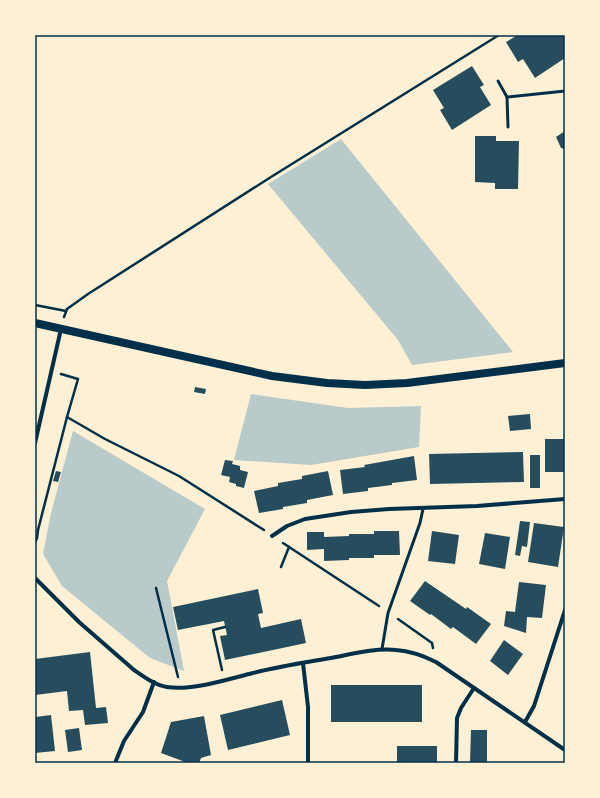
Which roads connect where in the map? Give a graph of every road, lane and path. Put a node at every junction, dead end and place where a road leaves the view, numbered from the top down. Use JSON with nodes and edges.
{"nodes":[{"id":1,"x":499,"y":35,"type":"edge"},
{"id":2,"x":498,"y":81,"type":"dead end"},
{"id":3,"x":565,"y":91,"type":"edge"},
{"id":4,"x":507,"y":97,"type":"junction"},
{"id":5,"x":508,"y":126,"type":"dead end"},
{"id":6,"x":35,"y":305,"type":"edge"},
{"id":7,"x":35,"y":323,"type":"edge"},
{"id":8,"x":61,"y":328,"type":"junction"},
{"id":9,"x":565,"y":363,"type":"edge"},
{"id":10,"x":51,"y":371,"type":"junction"},
{"id":11,"x":66,"y":417,"type":"junction"},
{"id":12,"x":35,"y":443,"type":"edge"},
{"id":13,"x":565,"y":499,"type":"edge"},
{"id":14,"x":423,"y":509,"type":"junction"},
{"id":15,"x":272,"y":536,"type":"junction"},
{"id":16,"x":35,"y":543,"type":"edge"},
{"id":17,"x":290,"y":547,"type":"junction"},
{"id":18,"x":281,"y":567,"type":"dead end"},
{"id":19,"x":35,"y":578,"type":"edge"},
{"id":20,"x":156,"y":588,"type":"dead end"},
{"id":21,"x":565,"y":610,"type":"edge"},
{"id":22,"x":388,"y":613,"type":"junction"},
{"id":23,"x":226,"y":627,"type":"dead end"},
{"id":24,"x":382,"y":649,"type":"junction"},
{"id":25,"x":436,"y":662,"type":"junction"},
{"id":26,"x":303,"y":663,"type":"junction"},
{"id":27,"x":224,"y":681,"type":"junction"},
{"id":28,"x":154,"y":682,"type":"junction"},
{"id":29,"x":180,"y":687,"type":"junction"},
{"id":30,"x":474,"y":688,"type":"junction"},
{"id":31,"x":525,"y":722,"type":"junction"},
{"id":32,"x":565,"y":750,"type":"edge"},
{"id":33,"x":115,"y":763,"type":"edge"},
{"id":34,"x":308,"y":763,"type":"edge"},
{"id":35,"x":456,"y":763,"type":"edge"}],
"edges":[{"from":1,"to":6,"type":"path"},
{"from":2,"to":4,"type":"lane"},
{"from":3,"to":4,"type":"lane"},
{"from":4,"to":5,"type":"lane"},
{"from":7,"to":8,"type":"main road"},
{"from":8,"to":9,"type":"main road"},
{"from":8,"to":10,"type":"street"},
{"from":10,"to":11,"type":"path"},
{"from":10,"to":12,"type":"street"},
{"from":11,"to":15,"type":"path"},
{"from":11,"to":16,"type":"path"},
{"from":13,"to":14,"type":"street"},
{"from":14,"to":15,"type":"street"},
{"from":14,"to":22,"type":"lane"},
{"from":15,"to":17,"type":"path"},
{"from":17,"to":18,"type":"path"},
{"from":17,"to":22,"type":"path"},
{"from":19,"to":28,"type":"street"},
{"from":20,"to":29,"type":"path"},
{"from":21,"to":31,"type":"street"},
{"from":22,"to":24,"type":"lane"},
{"from":22,"to":25,"type":"path"},
{"from":23,"to":27,"type":"path"},
{"from":24,"to":25,"type":"street"},
{"from":24,"to":26,"type":"street"},
{"from":25,"to":30,"type":"street"},
{"from":26,"to":27,"type":"street"},
{"from":26,"to":34,"type":"street"},
{"from":27,"to":29,"type":"street"},
{"from":28,"to":29,"type":"street"},
{"from":28,"to":33,"type":"street"},
{"from":30,"to":31,"type":"street"},
{"from":30,"to":35,"type":"street"},
{"from":31,"to":32,"type":"street"}]}
